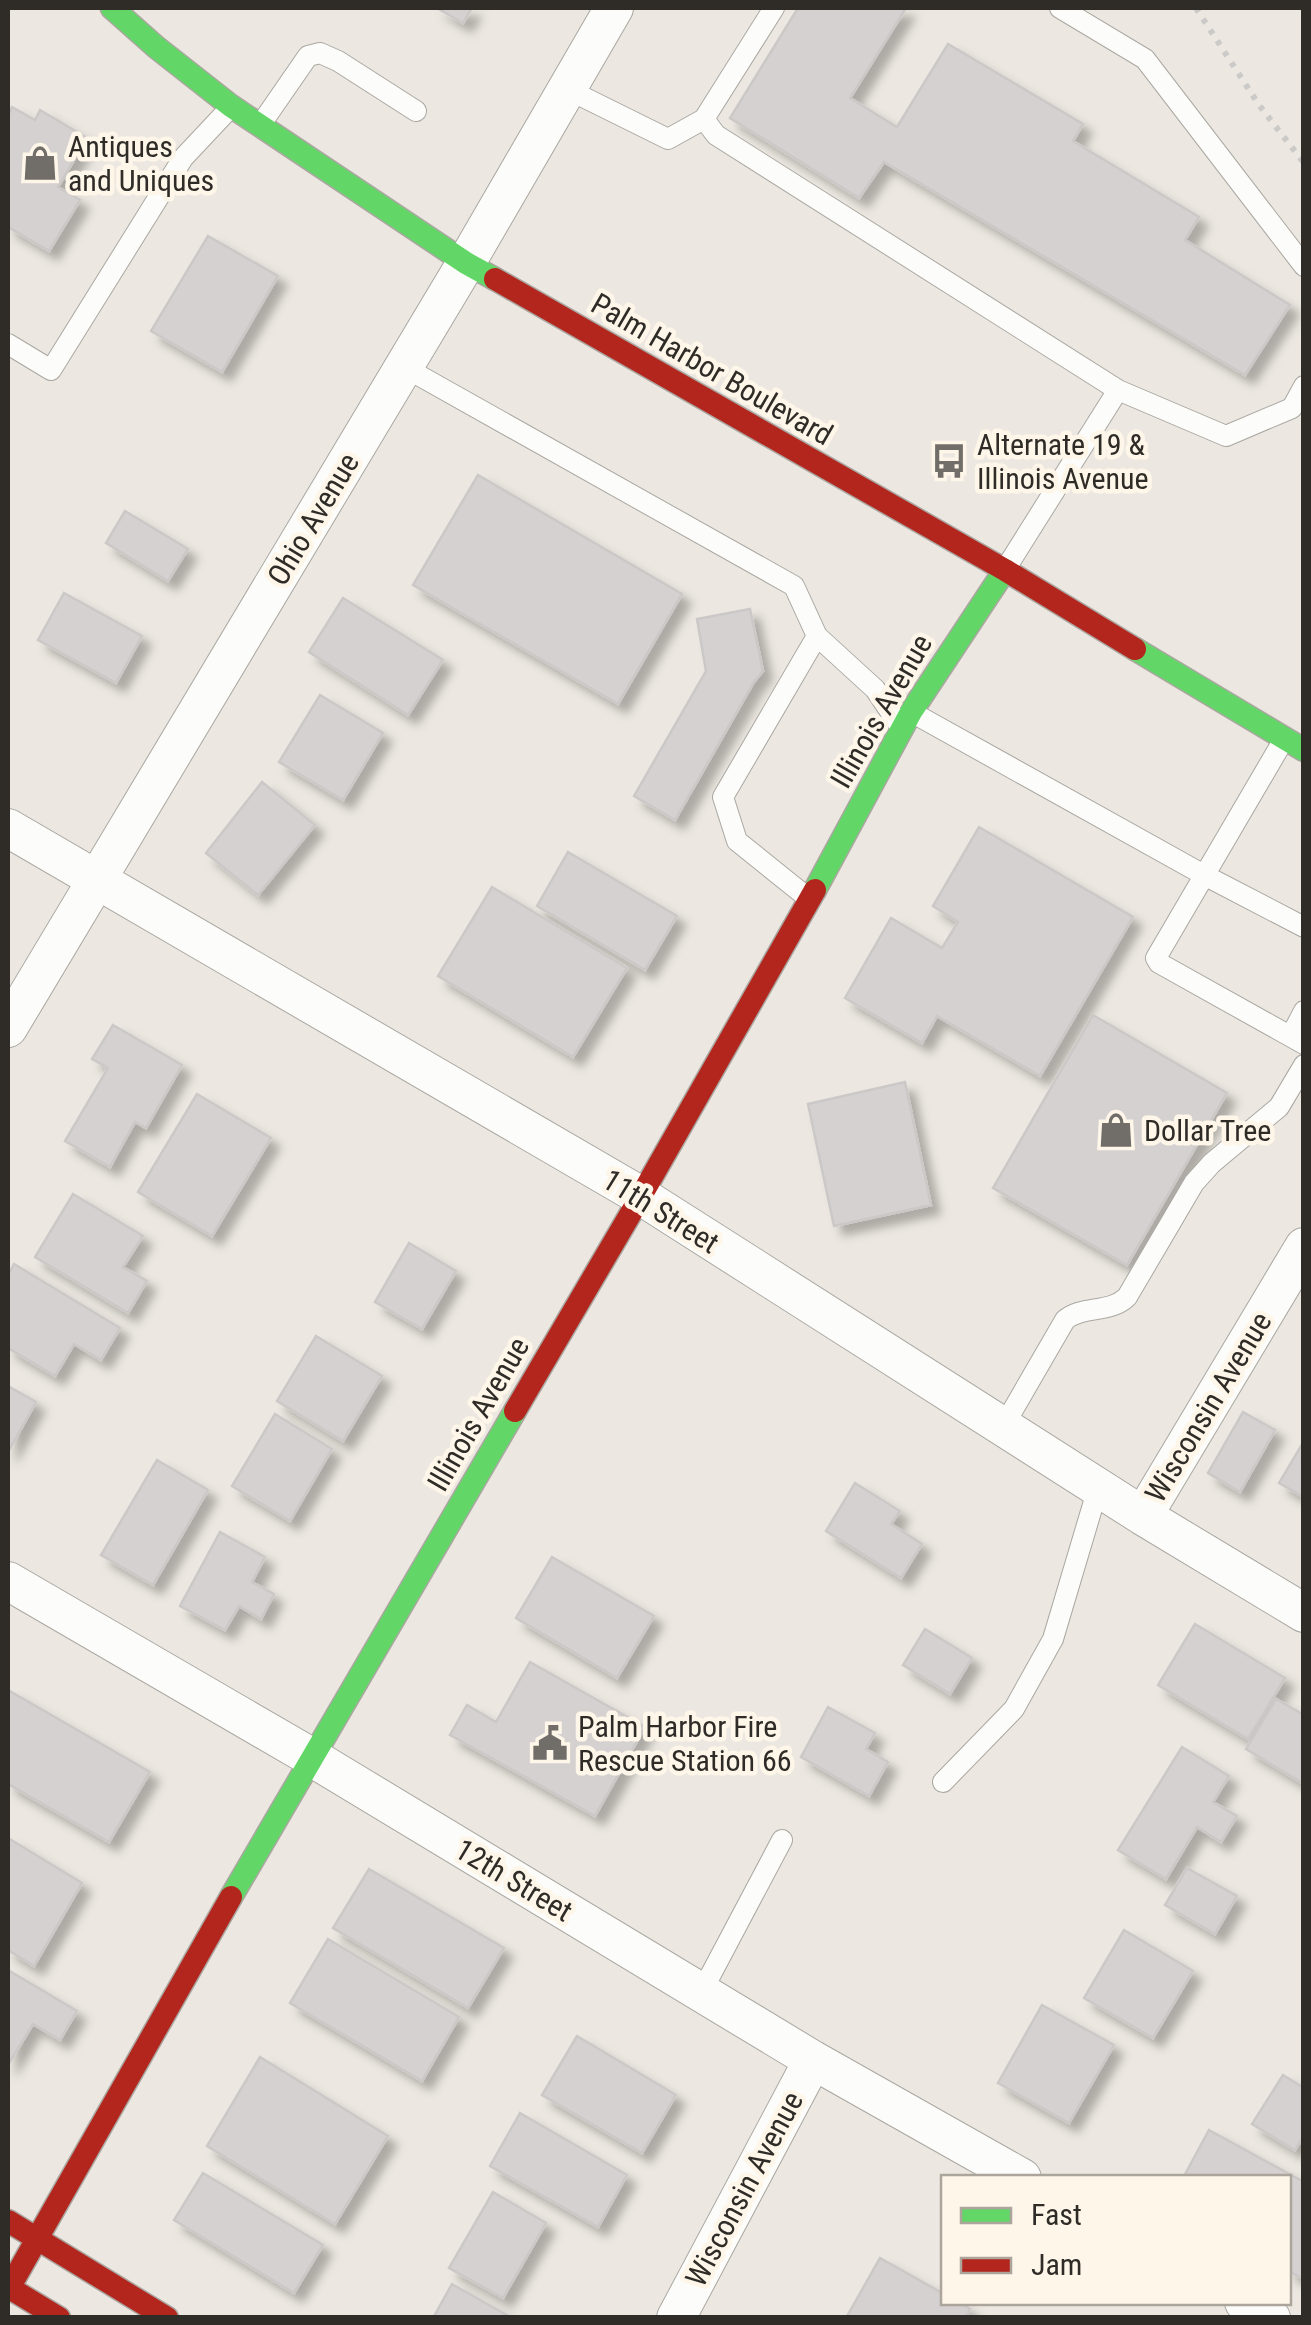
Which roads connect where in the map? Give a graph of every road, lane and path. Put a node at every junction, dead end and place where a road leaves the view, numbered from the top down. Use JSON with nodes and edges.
{"nodes":[{"id":1,"x":112,"y":8,"type":"edge"},
{"id":2,"x":612,"y":8,"type":"edge"},
{"id":3,"x":774,"y":8,"type":"edge"},
{"id":4,"x":1060,"y":8,"type":"edge"},
{"id":5,"x":1196,"y":8,"type":"edge"},
{"id":6,"x":566,"y":90,"type":"junction"},
{"id":7,"x":231,"y":106,"type":"junction"},
{"id":8,"x":416,"y":110,"type":"dead end"},
{"id":9,"x":704,"y":119,"type":"junction"},
{"id":10,"x":260,"y":125,"type":"junction"},
{"id":11,"x":1304,"y":163,"type":"edge"},
{"id":12,"x":466,"y":263,"type":"junction"},
{"id":13,"x":1304,"y":266,"type":"edge"},
{"id":14,"x":8,"y":344,"type":"edge"},
{"id":15,"x":404,"y":367,"type":"junction"},
{"id":16,"x":1304,"y":386,"type":"edge"},
{"id":17,"x":1118,"y":390,"type":"junction"},
{"id":18,"x":1005,"y":570,"type":"junction"},
{"id":19,"x":817,"y":636,"type":"junction"},
{"id":20,"x":907,"y":721,"type":"junction"},
{"id":21,"x":1294,"y":744,"type":"edge"},
{"id":22,"x":8,"y":828,"type":"edge"},
{"id":23,"x":1204,"y":875,"type":"junction"},
{"id":24,"x":96,"y":880,"type":"junction"},
{"id":25,"x":810,"y":899,"type":"junction"},
{"id":26,"x":1304,"y":926,"type":"edge"},
{"id":27,"x":1304,"y":1011,"type":"edge"},
{"id":28,"x":8,"y":1028,"type":"edge"},
{"id":29,"x":1300,"y":1042,"type":"edge"},
{"id":30,"x":1304,"y":1065,"type":"edge"},
{"id":31,"x":640,"y":1196,"type":"junction"},
{"id":32,"x":1304,"y":1248,"type":"edge"},
{"id":33,"x":1003,"y":1427,"type":"junction"},
{"id":34,"x":1098,"y":1488,"type":"junction"},
{"id":35,"x":1143,"y":1516,"type":"junction"},
{"id":36,"x":8,"y":1580,"type":"edge"},
{"id":37,"x":1304,"y":1613,"type":"edge"},
{"id":38,"x":312,"y":1757,"type":"junction"},
{"id":39,"x":943,"y":1782,"type":"dead end"},
{"id":40,"x":782,"y":1840,"type":"dead end"},
{"id":41,"x":702,"y":1993,"type":"junction"},
{"id":42,"x":812,"y":2060,"type":"junction"},
{"id":43,"x":1017,"y":2175,"type":"edge"},
{"id":44,"x":8,"y":2221,"type":"edge"},
{"id":45,"x":38,"y":2239,"type":"junction"},
{"id":46,"x":8,"y":2288,"type":"edge"},
{"id":47,"x":1249,"y":2305,"type":"edge"},
{"id":48,"x":58,"y":2318,"type":"edge"},
{"id":49,"x":167,"y":2318,"type":"edge"},
{"id":50,"x":676,"y":2318,"type":"edge"},
{"id":51,"x":1271,"y":2318,"type":"edge"}],
"edges":[{"from":1,"to":7,"type":"street","name":"Palm Harbor Boulevard"},
{"from":2,"to":6,"type":"street","name":"Ohio Avenue"},
{"from":3,"to":9,"type":"lane"},
{"from":4,"to":13,"type":"lane"},
{"from":5,"to":11,"type":"path"},
{"from":6,"to":9,"type":"lane"},
{"from":6,"to":12,"type":"street","name":"Ohio Avenue"},
{"from":7,"to":10,"type":"street","name":"Palm Harbor Boulevard"},
{"from":7,"to":14,"type":"lane"},
{"from":8,"to":10,"type":"lane"},
{"from":9,"to":17,"type":"lane"},
{"from":10,"to":12,"type":"street","name":"Palm Harbor Boulevard"},
{"from":12,"to":15,"type":"street","name":"Ohio Avenue"},
{"from":12,"to":18,"type":"street","name":"Palm Harbor Boulevard"},
{"from":15,"to":19,"type":"lane"},
{"from":15,"to":24,"type":"street","name":"Ohio Avenue"},
{"from":16,"to":17,"type":"lane"},
{"from":17,"to":18,"type":"lane"},
{"from":18,"to":20,"type":"street","name":"Illinois Avenue"},
{"from":18,"to":21,"type":"street","name":"Palm Harbor Boulevard"},
{"from":19,"to":20,"type":"lane"},
{"from":19,"to":25,"type":"lane"},
{"from":20,"to":23,"type":"lane"},
{"from":20,"to":25,"type":"street","name":"Illinois Avenue"},
{"from":21,"to":23,"type":"lane"},
{"from":22,"to":24,"type":"street","name":"11th Street"},
{"from":23,"to":26,"type":"lane"},
{"from":23,"to":29,"type":"lane"},
{"from":24,"to":28,"type":"street","name":"Ohio Avenue"},
{"from":24,"to":31,"type":"street","name":"11th Street"},
{"from":25,"to":31,"type":"street","name":"Illinois Avenue"},
{"from":27,"to":29,"type":"lane"},
{"from":30,"to":33,"type":"lane"},
{"from":31,"to":33,"type":"street","name":"11th Street"},
{"from":31,"to":38,"type":"street","name":"Illinois Avenue"},
{"from":32,"to":35,"type":"street","name":"Wisconsin Avenue"},
{"from":33,"to":34,"type":"street","name":"11th Street"},
{"from":34,"to":35,"type":"street","name":"11th Street"},
{"from":34,"to":39,"type":"lane"},
{"from":35,"to":37,"type":"street","name":"11th Street"},
{"from":36,"to":38,"type":"street","name":"12th Street"},
{"from":38,"to":41,"type":"street","name":"12th Street"},
{"from":38,"to":45,"type":"street","name":"Illinois Avenue"},
{"from":40,"to":41,"type":"lane"},
{"from":41,"to":42,"type":"street","name":"12th Street"},
{"from":42,"to":43,"type":"street","name":"12th Street"},
{"from":42,"to":50,"type":"street","name":"Wisconsin Avenue"},
{"from":44,"to":45,"type":"street"},
{"from":45,"to":46,"type":"street","name":"Illinois Avenue"},
{"from":45,"to":49,"type":"street"},
{"from":46,"to":48,"type":"street"},
{"from":47,"to":51,"type":"street"}]}
